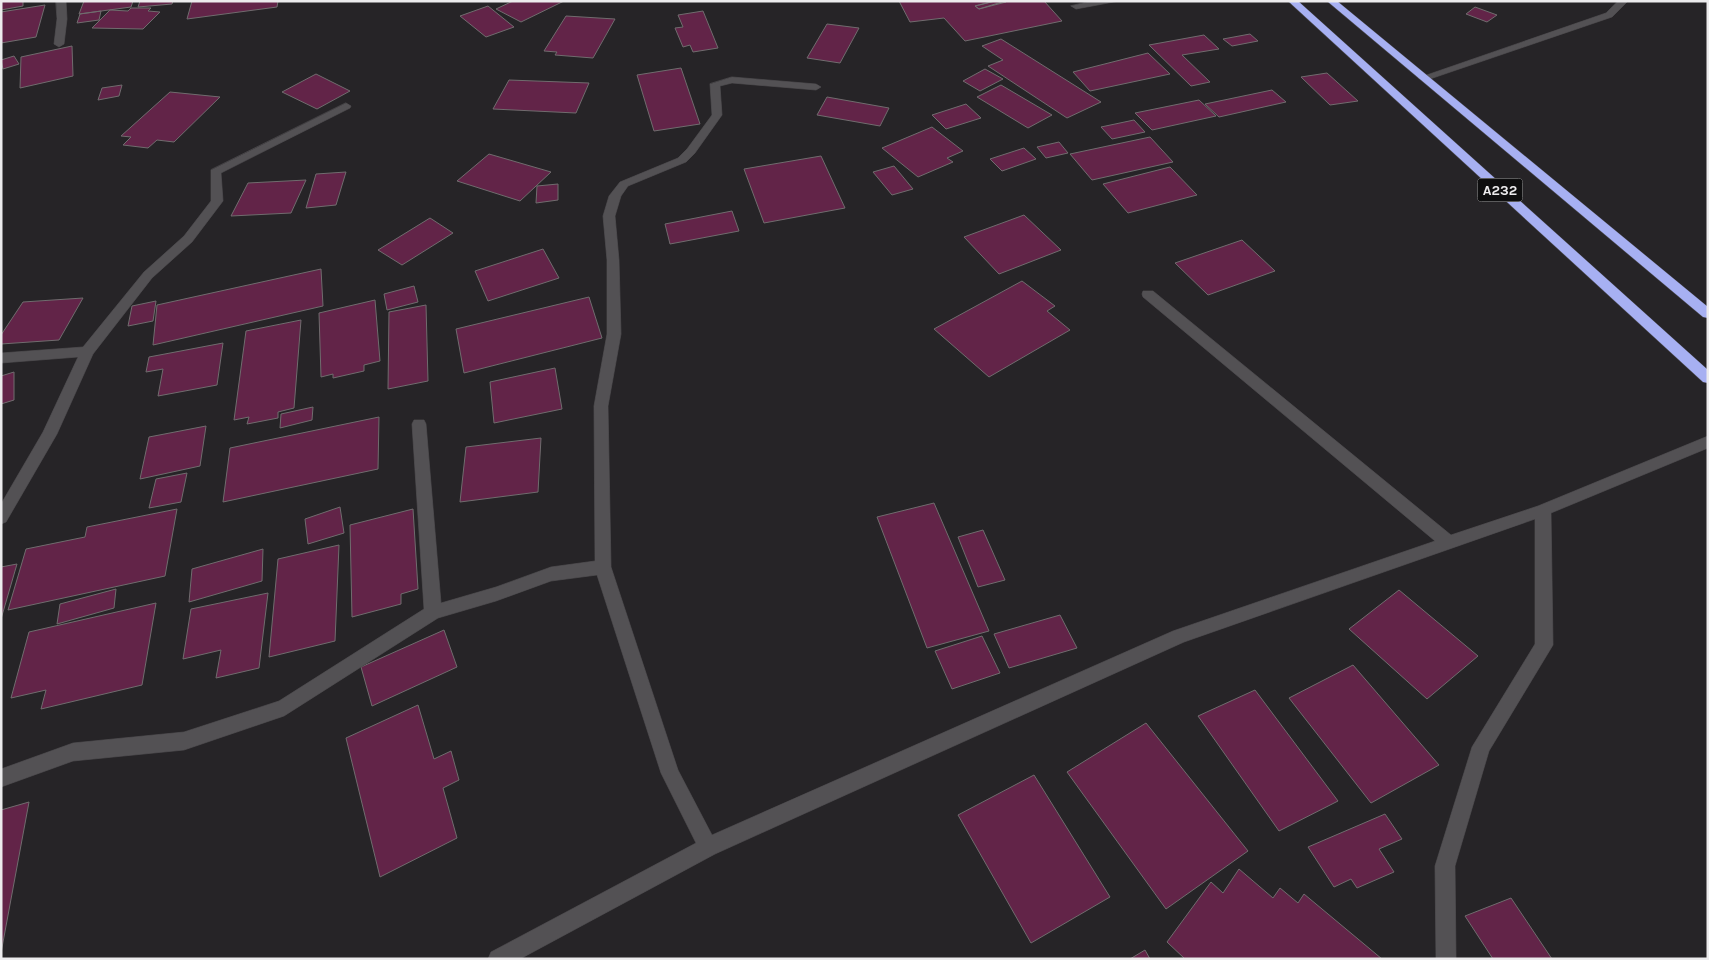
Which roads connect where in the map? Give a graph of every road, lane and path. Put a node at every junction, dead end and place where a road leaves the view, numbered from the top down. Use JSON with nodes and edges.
{"nodes":[{"id":1,"x":61,"y":1,"type":"edge"},
{"id":2,"x":1115,"y":1,"type":"edge"},
{"id":3,"x":1292,"y":1,"type":"edge"},
{"id":4,"x":1331,"y":1,"type":"edge"},
{"id":5,"x":1624,"y":1,"type":"edge"},
{"id":6,"x":1076,"y":6,"type":"dead end"},
{"id":7,"x":60,"y":44,"type":"dead end"},
{"id":8,"x":1422,"y":78,"type":"junction"},
{"id":9,"x":816,"y":87,"type":"dead end"},
{"id":10,"x":346,"y":106,"type":"dead end"},
{"id":11,"x":1148,"y":294,"type":"dead end"},
{"id":12,"x":1708,"y":314,"type":"edge"},
{"id":13,"x":87,"y":352,"type":"junction"},
{"id":14,"x":1,"y":358,"type":"edge"},
{"id":15,"x":1708,"y":378,"type":"edge"},
{"id":16,"x":420,"y":424,"type":"dead end"},
{"id":17,"x":1708,"y":442,"type":"edge"},
{"id":18,"x":1543,"y":510,"type":"junction"},
{"id":19,"x":1,"y":518,"type":"edge"},
{"id":20,"x":1448,"y":542,"type":"junction"},
{"id":21,"x":603,"y":567,"type":"junction"},
{"id":22,"x":433,"y":612,"type":"junction"},
{"id":23,"x":1,"y":778,"type":"edge"},
{"id":24,"x":708,"y":847,"type":"junction"},
{"id":25,"x":498,"y":959,"type":"edge"},
{"id":26,"x":1446,"y":959,"type":"edge"}],
"edges":[{"from":1,"to":7,"type":"street"},
{"from":2,"to":6,"type":"street"},
{"from":3,"to":15,"type":"highway","number":"A232"},
{"from":4,"to":8,"type":"highway","number":"A232"},
{"from":5,"to":8,"type":"street"},
{"from":8,"to":12,"type":"highway","number":"A232"},
{"from":9,"to":21,"type":"street"},
{"from":10,"to":13,"type":"street"},
{"from":11,"to":20,"type":"street"},
{"from":13,"to":14,"type":"street"},
{"from":13,"to":19,"type":"street"},
{"from":16,"to":22,"type":"street"},
{"from":17,"to":18,"type":"street"},
{"from":18,"to":20,"type":"street"},
{"from":18,"to":26,"type":"street"},
{"from":20,"to":24,"type":"street"},
{"from":21,"to":22,"type":"street"},
{"from":21,"to":24,"type":"street"},
{"from":22,"to":23,"type":"street"},
{"from":24,"to":25,"type":"street"}]}
